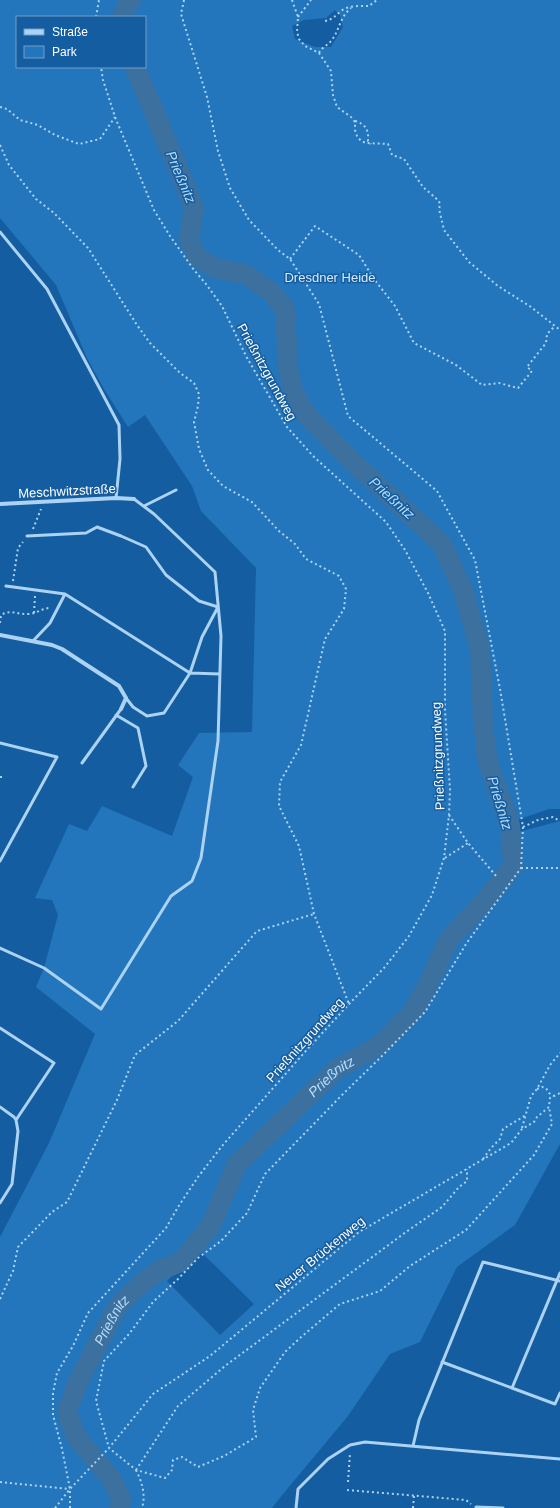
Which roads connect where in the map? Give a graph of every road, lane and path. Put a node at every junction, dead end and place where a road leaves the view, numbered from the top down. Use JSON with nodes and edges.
{"nodes":[{"id":1,"x":99,"y":0,"type":"edge"},
{"id":2,"x":184,"y":0,"type":"edge"},
{"id":3,"x":292,"y":0,"type":"edge"},
{"id":4,"x":311,"y":0,"type":"edge"},
{"id":5,"x":377,"y":0,"type":"edge"},
{"id":6,"x":352,"y":7,"type":"junction"},
{"id":7,"x":96,"y":16,"type":"edge"},
{"id":8,"x":298,"y":18,"type":"junction"},
{"id":9,"x":325,"y":21,"type":"dead end"},
{"id":10,"x":319,"y":53,"type":"junction"},
{"id":11,"x":101,"y":68,"type":"edge"},
{"id":12,"x":0,"y":107,"type":"edge"},
{"id":13,"x":115,"y":117,"type":"junction"},
{"id":14,"x":353,"y":120,"type":"junction"},
{"id":15,"x":371,"y":144,"type":"junction"},
{"id":16,"x":0,"y":145,"type":"edge"},
{"id":17,"x":0,"y":232,"type":"edge"},
{"id":18,"x":290,"y":259,"type":"junction"},
{"id":19,"x":555,"y":326,"type":"junction"},
{"id":20,"x":560,"y":330,"type":"edge"},
{"id":21,"x":176,"y":490,"type":"dead end"},
{"id":22,"x":116,"y":498,"type":"junction"},
{"id":23,"x":134,"y":499,"type":"joint"},
{"id":24,"x":0,"y":504,"type":"edge"},
{"id":25,"x":144,"y":506,"type":"junction"},
{"id":26,"x":27,"y":536,"type":"dead end"},
{"id":27,"x":6,"y":586,"type":"dead end"},
{"id":28,"x":36,"y":589,"type":"junction"},
{"id":29,"x":65,"y":594,"type":"junction"},
{"id":30,"x":218,"y":607,"type":"junction"},
{"id":31,"x":57,"y":608,"type":"junction"},
{"id":32,"x":34,"y":613,"type":"junction"},
{"id":33,"x":0,"y":623,"type":"edge"},
{"id":34,"x":0,"y":635,"type":"edge"},
{"id":35,"x":33,"y":641,"type":"junction"},
{"id":36,"x":190,"y":673,"type":"junction"},
{"id":37,"x":220,"y":674,"type":"junction"},
{"id":38,"x":126,"y":698,"type":"junction"},
{"id":39,"x":121,"y":709,"type":"joint"},
{"id":40,"x":116,"y":715,"type":"junction"},
{"id":41,"x":0,"y":743,"type":"edge"},
{"id":42,"x":82,"y":763,"type":"dead end"},
{"id":43,"x":133,"y":787,"type":"dead end"},
{"id":44,"x":449,"y":815,"type":"junction"},
{"id":45,"x":560,"y":821,"type":"edge"},
{"id":46,"x":523,"y":827,"type":"junction"},
{"id":47,"x":468,"y":843,"type":"junction"},
{"id":48,"x":444,"y":858,"type":"junction"},
{"id":49,"x":0,"y":861,"type":"edge"},
{"id":50,"x":521,"y":868,"type":"junction"},
{"id":51,"x":560,"y":868,"type":"edge"},
{"id":52,"x":497,"y":877,"type":"dead end"},
{"id":53,"x":314,"y":914,"type":"junction"},
{"id":54,"x":0,"y":948,"type":"edge"},
{"id":55,"x":349,"y":1004,"type":"junction"},
{"id":56,"x":0,"y":1028,"type":"edge"},
{"id":57,"x":560,"y":1053,"type":"edge"},
{"id":58,"x":537,"y":1089,"type":"junction"},
{"id":59,"x":560,"y":1093,"type":"edge"},
{"id":60,"x":554,"y":1096,"type":"junction"},
{"id":61,"x":0,"y":1107,"type":"edge"},
{"id":62,"x":549,"y":1107,"type":"junction"},
{"id":63,"x":527,"y":1114,"type":"junction"},
{"id":64,"x":16,"y":1120,"type":"junction"},
{"id":65,"x":522,"y":1129,"type":"junction"},
{"id":66,"x":482,"y":1160,"type":"junction"},
{"id":67,"x":467,"y":1170,"type":"junction"},
{"id":68,"x":0,"y":1203,"type":"edge"},
{"id":69,"x":560,"y":1273,"type":"edge"},
{"id":70,"x":559,"y":1280,"type":"edge"},
{"id":71,"x":0,"y":1299,"type":"edge"},
{"id":72,"x":442,"y":1362,"type":"junction"},
{"id":73,"x":512,"y":1388,"type":"junction"},
{"id":74,"x":560,"y":1393,"type":"edge"},
{"id":75,"x":350,"y":1445,"type":"junction"},
{"id":76,"x":413,"y":1446,"type":"junction"},
{"id":77,"x":109,"y":1448,"type":"junction"},
{"id":78,"x":560,"y":1459,"type":"edge"},
{"id":79,"x":136,"y":1470,"type":"junction"},
{"id":80,"x":0,"y":1482,"type":"edge"},
{"id":81,"x":348,"y":1482,"type":"dead end"},
{"id":82,"x":70,"y":1489,"type":"junction"},
{"id":83,"x":347,"y":1490,"type":"dead end"},
{"id":84,"x":414,"y":1496,"type":"junction"},
{"id":85,"x":476,"y":1507,"type":"edge"},
{"id":86,"x":55,"y":1508,"type":"edge"},
{"id":87,"x":70,"y":1508,"type":"edge"},
{"id":88,"x":142,"y":1508,"type":"edge"},
{"id":89,"x":296,"y":1508,"type":"edge"},
{"id":90,"x":413,"y":1508,"type":"edge"},
{"id":91,"x":503,"y":1508,"type":"edge"}],
"edges":[{"from":1,"to":7,"type":"path"},
{"from":2,"to":18,"type":"path"},
{"from":3,"to":8,"type":"path"},
{"from":4,"to":8,"type":"path"},
{"from":5,"to":6,"type":"path"},
{"from":6,"to":9,"type":"path"},
{"from":6,"to":10,"type":"path"},
{"from":8,"to":10,"type":"path"},
{"from":10,"to":14,"type":"path"},
{"from":11,"to":13,"type":"path","name":"Prießnitzgrundweg"},
{"from":12,"to":13,"type":"path"},
{"from":13,"to":44,"type":"path","name":"Prießnitzgrundweg"},
{"from":14,"to":15,"type":"path"},
{"from":14,"to":15,"type":"path"},
{"from":15,"to":19,"type":"path"},
{"from":16,"to":53,"type":"path"},
{"from":17,"to":22,"type":"lane"},
{"from":18,"to":19,"type":"path"},
{"from":18,"to":46,"type":"path"},
{"from":19,"to":20,"type":"path"},
{"from":21,"to":25,"type":"lane"},
{"from":22,"to":23,"type":"street","name":"Meschwitzstraße"},
{"from":22,"to":24,"type":"street","name":"Meschwitzstraße"},
{"from":23,"to":25,"type":"lane"},
{"from":25,"to":30,"type":"lane"},
{"from":26,"to":30,"type":"lane"},
{"from":27,"to":28,"type":"lane"},
{"from":28,"to":29,"type":"lane"},
{"from":28,"to":32,"type":"path"},
{"from":29,"to":31,"type":"lane"},
{"from":29,"to":36,"type":"lane"},
{"from":30,"to":36,"type":"lane"},
{"from":30,"to":37,"type":"lane"},
{"from":31,"to":32,"type":"path"},
{"from":31,"to":35,"type":"lane"},
{"from":32,"to":33,"type":"path"},
{"from":34,"to":35,"type":"street"},
{"from":35,"to":38,"type":"street"},
{"from":36,"to":37,"type":"lane"},
{"from":36,"to":38,"type":"lane"},
{"from":37,"to":54,"type":"lane"},
{"from":38,"to":39,"type":"street"},
{"from":39,"to":40,"type":"lane"},
{"from":40,"to":42,"type":"lane"},
{"from":40,"to":43,"type":"lane"},
{"from":41,"to":49,"type":"lane"},
{"from":44,"to":47,"type":"path"},
{"from":44,"to":48,"type":"path","name":"Prießnitzgrundweg"},
{"from":45,"to":46,"type":"path"},
{"from":46,"to":50,"type":"path"},
{"from":47,"to":48,"type":"path"},
{"from":47,"to":52,"type":"path"},
{"from":48,"to":55,"type":"path","name":"Prießnitzgrundweg"},
{"from":50,"to":51,"type":"path"},
{"from":50,"to":77,"type":"path"},
{"from":53,"to":55,"type":"path"},
{"from":53,"to":71,"type":"path"},
{"from":55,"to":82,"type":"path","name":"Prießnitzgrundweg"},
{"from":56,"to":64,"type":"lane"},
{"from":57,"to":58,"type":"path"},
{"from":58,"to":60,"type":"path"},
{"from":58,"to":63,"type":"path"},
{"from":59,"to":60,"type":"path"},
{"from":60,"to":62,"type":"path","name":"Neuer Brückenweg"},
{"from":61,"to":64,"type":"lane"},
{"from":62,"to":65,"type":"path","name":"Neuer Brückenweg"},
{"from":62,"to":79,"type":"path"},
{"from":63,"to":65,"type":"path"},
{"from":63,"to":66,"type":"path"},
{"from":64,"to":68,"type":"lane"},
{"from":65,"to":66,"type":"path","name":"Neuer Brückenweg"},
{"from":66,"to":67,"type":"path","name":"Neuer Brückenweg"},
{"from":67,"to":77,"type":"path","name":"Neuer Brückenweg"},
{"from":67,"to":79,"type":"path"},
{"from":69,"to":70,"type":"lane"},
{"from":70,"to":72,"type":"lane"},
{"from":70,"to":73,"type":"lane"},
{"from":72,"to":73,"type":"lane"},
{"from":72,"to":76,"type":"lane"},
{"from":73,"to":74,"type":"lane"},
{"from":75,"to":76,"type":"lane"},
{"from":75,"to":81,"type":"path"},
{"from":75,"to":89,"type":"lane"},
{"from":76,"to":78,"type":"lane"},
{"from":77,"to":79,"type":"path"},
{"from":77,"to":82,"type":"path","name":"Neuer Brückenweg"},
{"from":79,"to":88,"type":"path"},
{"from":80,"to":82,"type":"path"},
{"from":82,"to":86,"type":"path","name":"Neuer Brückenweg"},
{"from":82,"to":87,"type":"path","name":"Prießnitzgrundweg"},
{"from":83,"to":84,"type":"path"},
{"from":84,"to":85,"type":"path"},
{"from":84,"to":90,"type":"path"},
{"from":85,"to":91,"type":"lane"}]}
